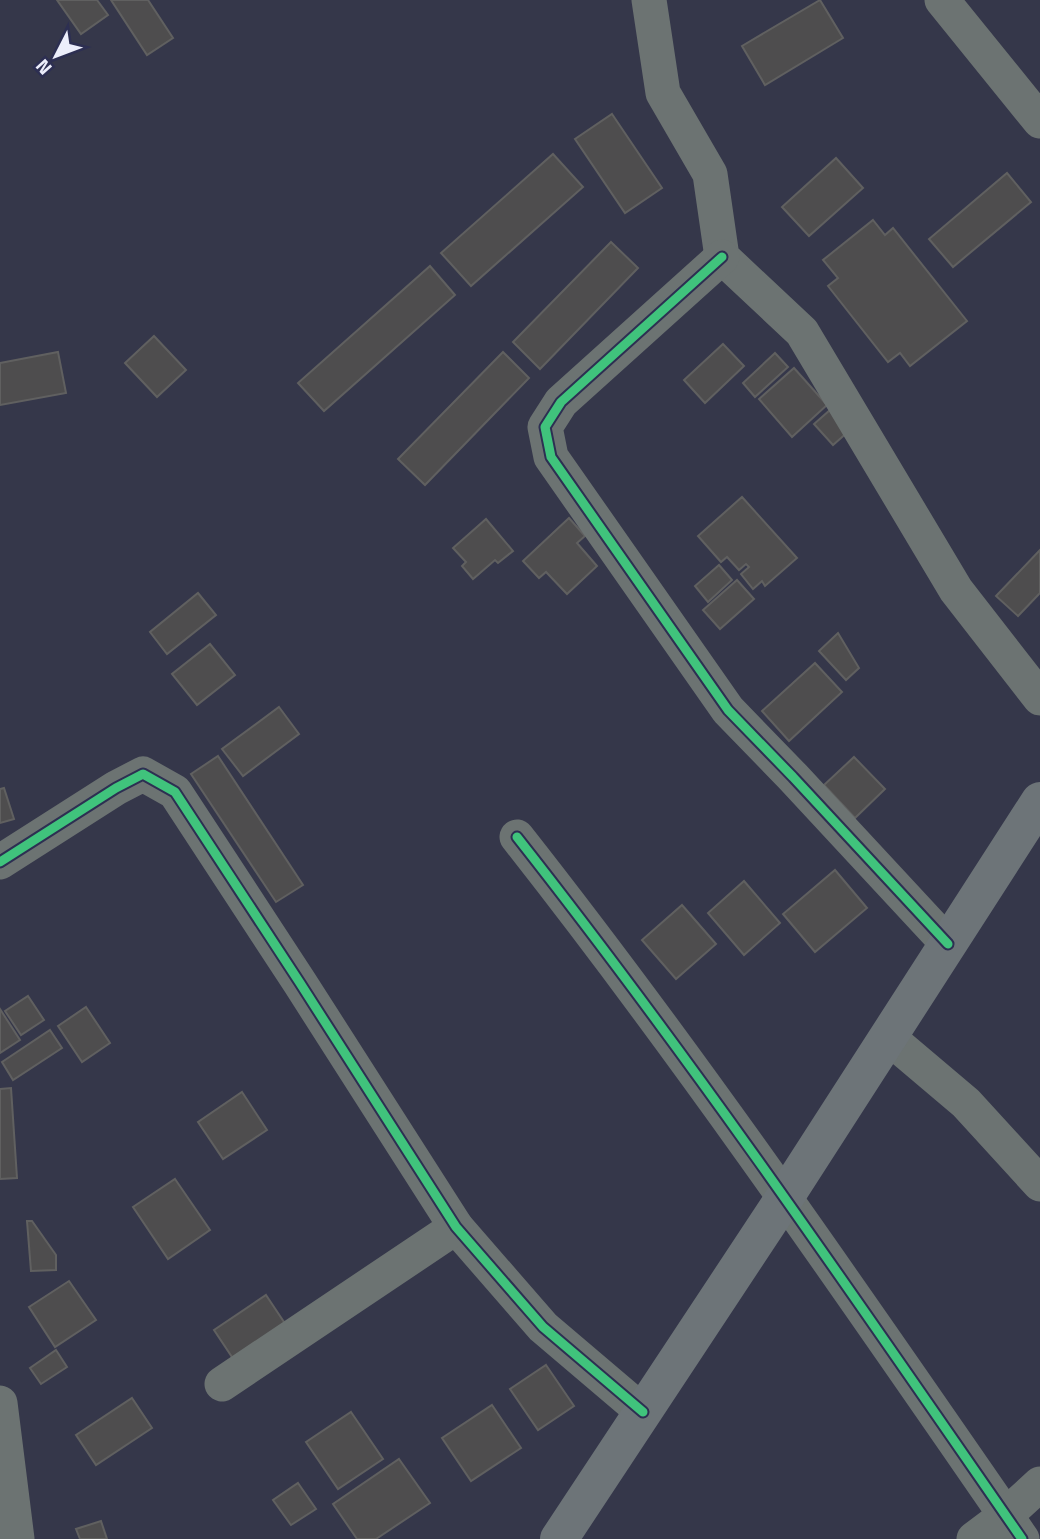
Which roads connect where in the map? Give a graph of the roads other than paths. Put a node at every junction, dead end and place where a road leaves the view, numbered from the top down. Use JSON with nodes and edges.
{"nodes":[{"id":1,"x":649,"y":0,"type":"edge"},
{"id":2,"x":942,"y":0,"type":"edge"},
{"id":3,"x":1040,"y":121,"type":"edge"},
{"id":4,"x":722,"y":257,"type":"junction"},
{"id":5,"x":1040,"y":698,"type":"edge"},
{"id":6,"x":1040,"y":802,"type":"edge"},
{"id":7,"x":517,"y":837,"type":"dead end"},
{"id":8,"x":0,"y":862,"type":"edge"},
{"id":9,"x":948,"y":944,"type":"junction"},
{"id":10,"x":888,"y":1037,"type":"junction"},
{"id":11,"x":1040,"y":1184,"type":"edge"},
{"id":12,"x":785,"y":1197,"type":"junction"},
{"id":13,"x":456,"y":1227,"type":"junction"},
{"id":14,"x":222,"y":1384,"type":"dead end"},
{"id":15,"x":0,"y":1404,"type":"edge"},
{"id":16,"x":643,"y":1412,"type":"junction"},
{"id":17,"x":1040,"y":1484,"type":"edge"},
{"id":18,"x":1014,"y":1527,"type":"edge"},
{"id":19,"x":17,"y":1539,"type":"edge"},
{"id":20,"x":559,"y":1539,"type":"edge"},
{"id":21,"x":974,"y":1539,"type":"edge"}],
"edges":[{"from":1,"to":4,"type":"street"},
{"from":2,"to":3,"type":"street"},
{"from":4,"to":5,"type":"street"},
{"from":4,"to":9,"type":"street"},
{"from":6,"to":9,"type":"main road"},
{"from":7,"to":12,"type":"street"},
{"from":8,"to":13,"type":"street"},
{"from":9,"to":10,"type":"main road"},
{"from":10,"to":11,"type":"street"},
{"from":10,"to":12,"type":"main road"},
{"from":12,"to":16,"type":"main road"},
{"from":12,"to":18,"type":"street"},
{"from":13,"to":14,"type":"street"},
{"from":13,"to":16,"type":"street"},
{"from":15,"to":19,"type":"street"},
{"from":16,"to":20,"type":"main road"},
{"from":17,"to":18,"type":"street"},
{"from":18,"to":21,"type":"street"}]}
